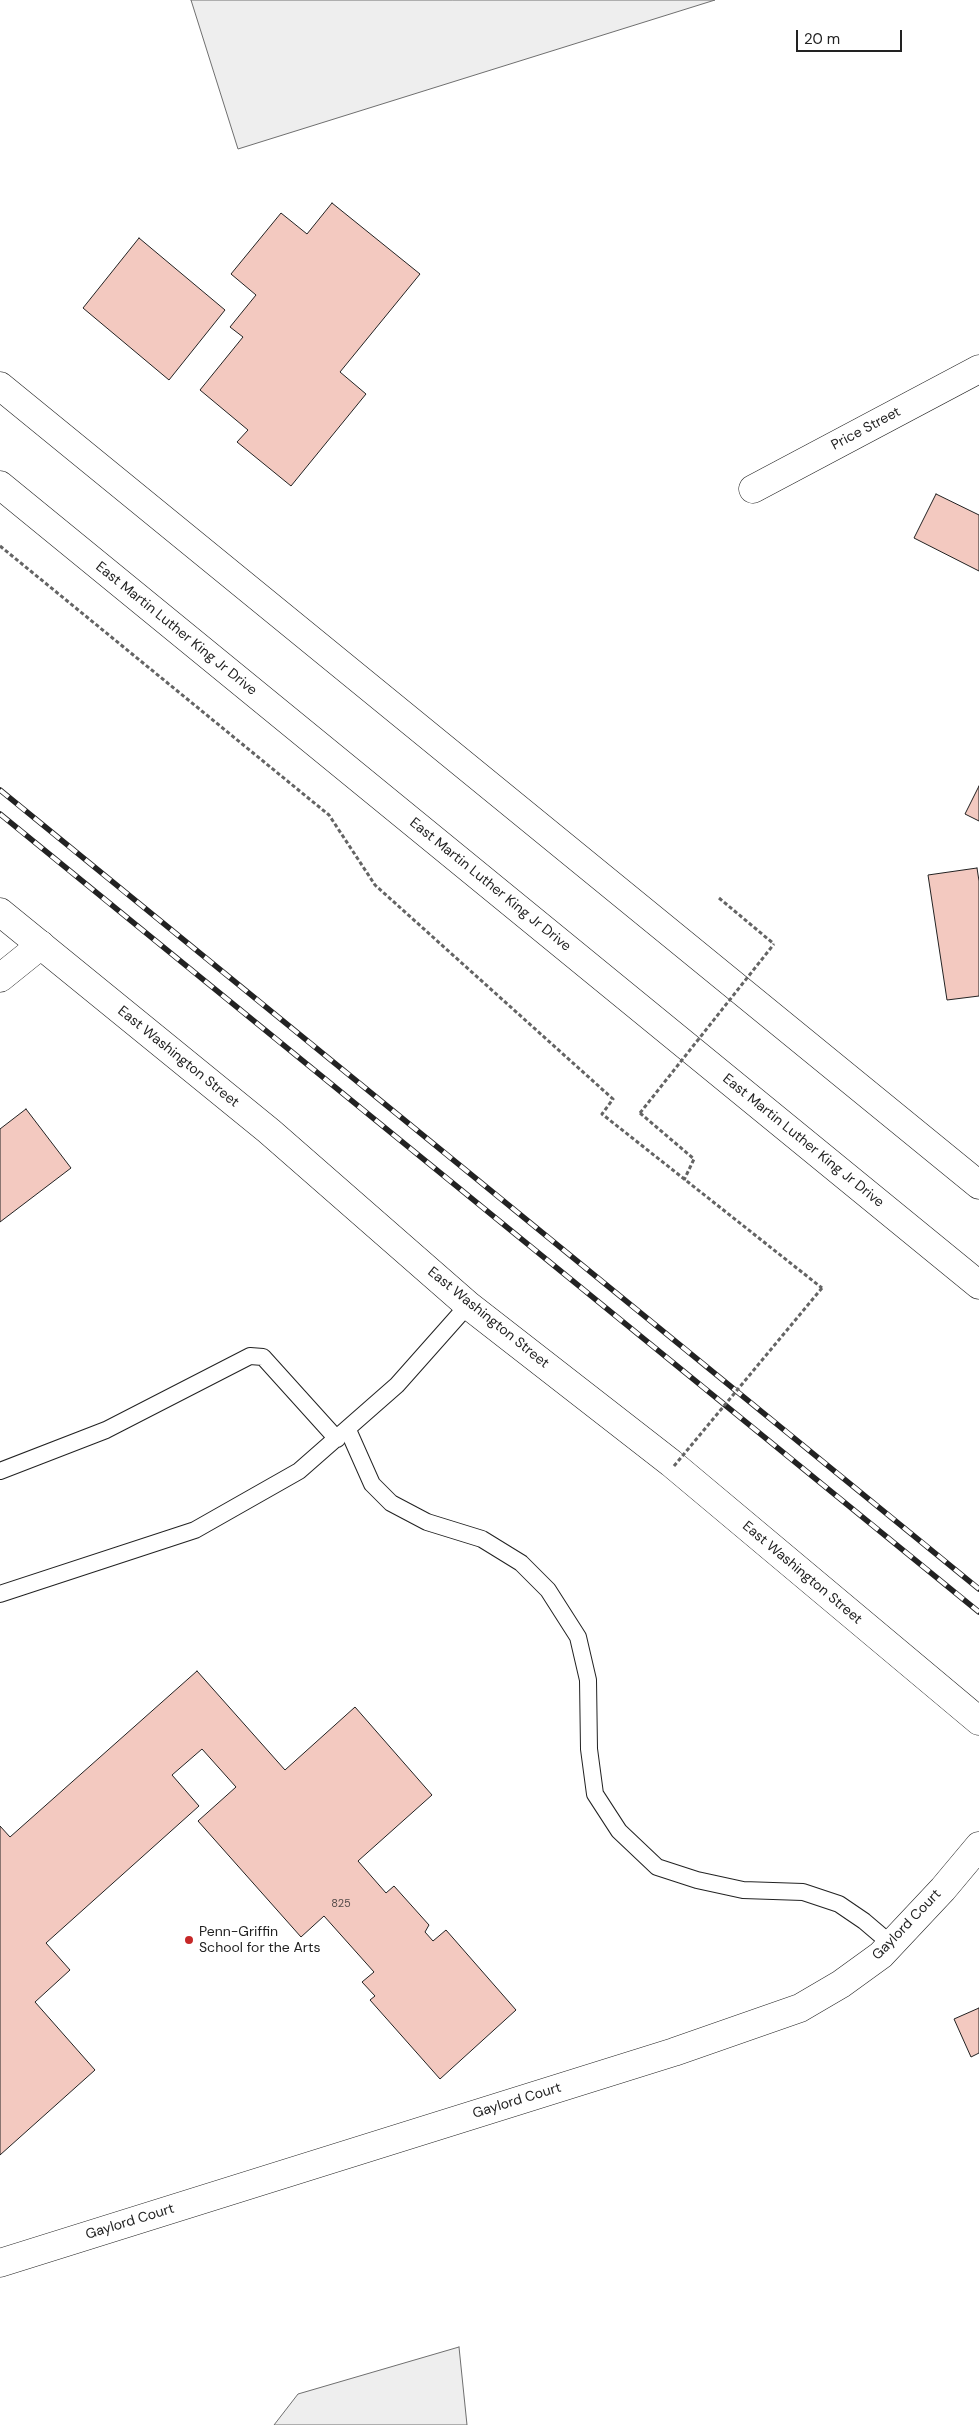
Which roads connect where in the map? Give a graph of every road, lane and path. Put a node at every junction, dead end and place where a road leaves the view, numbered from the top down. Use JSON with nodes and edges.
{"nodes":[{"id":1,"x":979,"y":369,"type":"edge"},
{"id":2,"x":0,"y":386,"type":"edge"},
{"id":3,"x":0,"y":485,"type":"edge"},
{"id":4,"x":753,"y":489,"type":"dead end"},
{"id":5,"x":0,"y":546,"type":"edge"},
{"id":6,"x":719,"y":898,"type":"dead end"},
{"id":7,"x":0,"y":912,"type":"edge"},
{"id":8,"x":41,"y":945,"type":"junction"},
{"id":9,"x":0,"y":978,"type":"edge"},
{"id":10,"x":684,"y":1180,"type":"junction"},
{"id":11,"x":979,"y":1185,"type":"edge"},
{"id":12,"x":979,"y":1285,"type":"edge"},
{"id":13,"x":468,"y":1305,"type":"junction"},
{"id":14,"x":342,"y":1434,"type":"junction"},
{"id":15,"x":674,"y":1466,"type":"junction"},
{"id":16,"x":0,"y":1471,"type":"edge"},
{"id":17,"x":0,"y":1594,"type":"edge"},
{"id":18,"x":979,"y":1721,"type":"edge"},
{"id":19,"x":979,"y":1846,"type":"edge"},
{"id":20,"x":891,"y":1944,"type":"junction"},
{"id":21,"x":0,"y":2264,"type":"edge"}],
"edges":[{"from":1,"to":4,"type":"street","name":"Price Street"},
{"from":2,"to":11,"type":"street"},
{"from":3,"to":12,"type":"street","name":"East Martin Luther King Jr Drive"},
{"from":5,"to":10,"type":"path"},
{"from":6,"to":10,"type":"path","bridge":true},
{"from":7,"to":8,"type":"street","name":"East Washington Street"},
{"from":8,"to":9,"type":"street"},
{"from":8,"to":13,"type":"street","name":"East Washington Street"},
{"from":10,"to":15,"type":"path","bridge":true},
{"from":13,"to":14,"type":"lane"},
{"from":13,"to":15,"type":"street","name":"East Washington Street"},
{"from":14,"to":16,"type":"lane"},
{"from":14,"to":17,"type":"lane"},
{"from":14,"to":20,"type":"lane"},
{"from":15,"to":18,"type":"street","name":"East Washington Street"},
{"from":19,"to":20,"type":"street","name":"Gaylord Court"},
{"from":20,"to":21,"type":"street","name":"Gaylord Court"}]}
